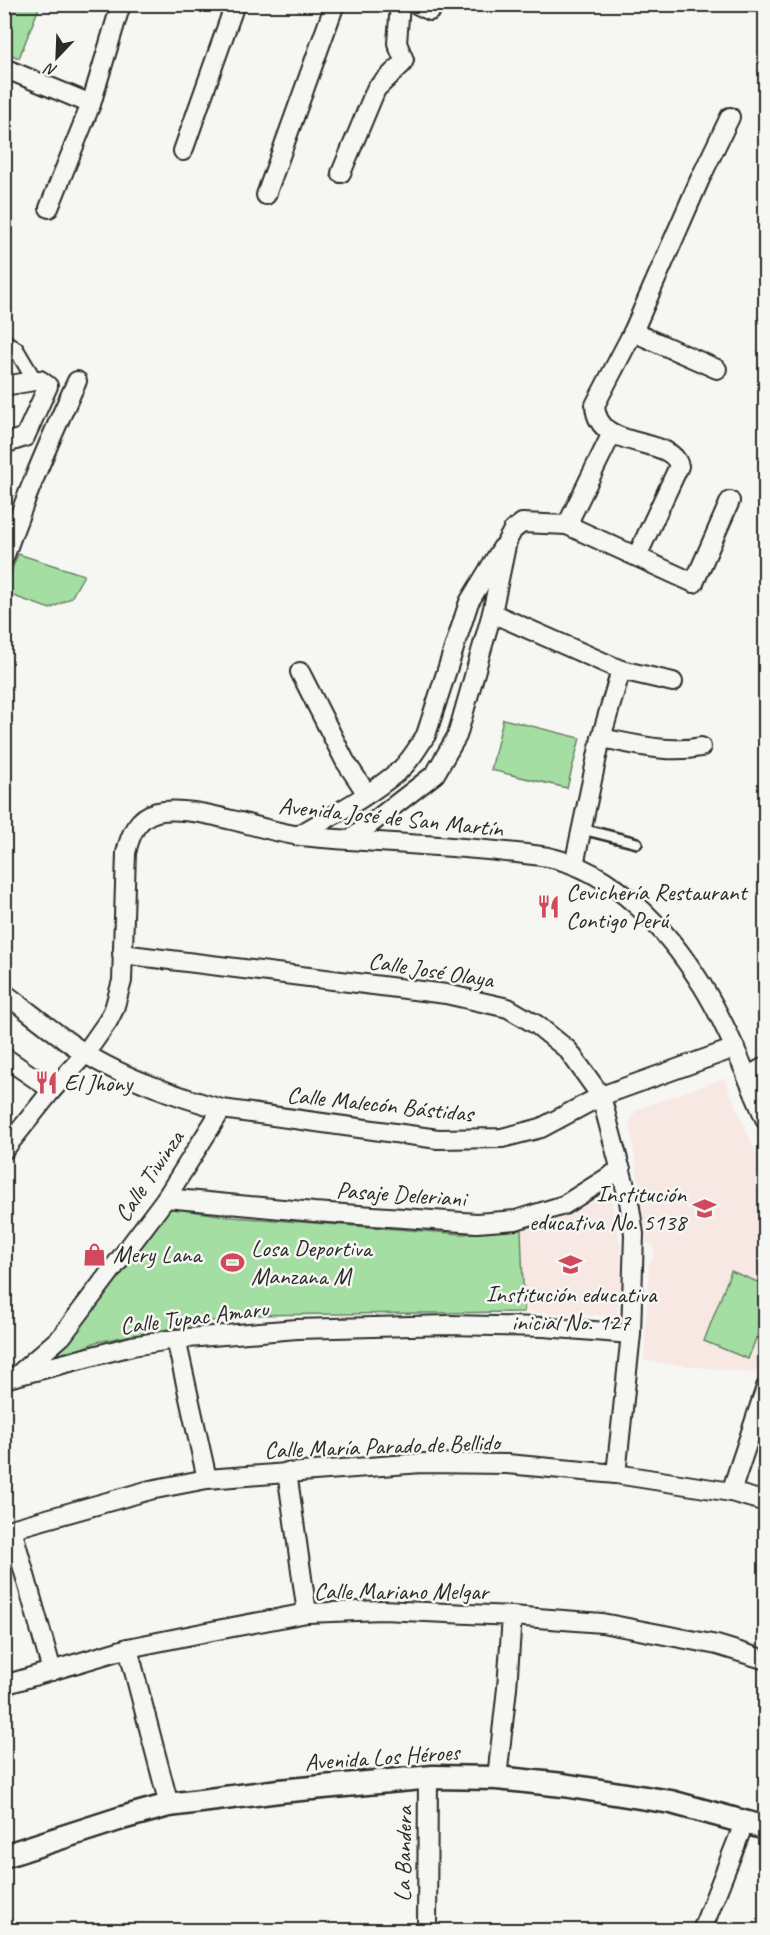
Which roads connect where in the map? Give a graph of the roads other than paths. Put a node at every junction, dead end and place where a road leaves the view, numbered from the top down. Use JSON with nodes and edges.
{"nodes":[{"id":1,"x":121,"y":4,"type":"edge"},
{"id":2,"x":235,"y":4,"type":"edge"},
{"id":3,"x":335,"y":4,"type":"edge"},
{"id":4,"x":400,"y":4,"type":"edge"},
{"id":5,"x":416,"y":4,"type":"edge"},
{"id":6,"x":435,"y":6,"type":"edge"},
{"id":7,"x":4,"y":68,"type":"edge"},
{"id":8,"x":91,"y":104,"type":"junction"},
{"id":9,"x":730,"y":117,"type":"dead end"},
{"id":10,"x":183,"y":151,"type":"dead end"},
{"id":11,"x":341,"y":173,"type":"dead end"},
{"id":12,"x":266,"y":195,"type":"dead end"},
{"id":13,"x":49,"y":208,"type":"dead end"},
{"id":14,"x":633,"y":332,"type":"junction"},
{"id":15,"x":4,"y":341,"type":"edge"},
{"id":16,"x":717,"y":369,"type":"dead end"},
{"id":17,"x":34,"y":381,"type":"junction"},
{"id":18,"x":77,"y":381,"type":"dead end"},
{"id":19,"x":4,"y":386,"type":"edge"},
{"id":20,"x":612,"y":433,"type":"junction"},
{"id":21,"x":4,"y":444,"type":"edge"},
{"id":22,"x":730,"y":501,"type":"dead end"},
{"id":23,"x":10,"y":523,"type":"edge"},
{"id":24,"x":567,"y":525,"type":"junction"},
{"id":25,"x":507,"y":541,"type":"junction"},
{"id":26,"x":637,"y":556,"type":"junction"},
{"id":27,"x":4,"y":558,"type":"edge"},
{"id":28,"x":492,"y":613,"type":"junction"},
{"id":29,"x":621,"y":670,"type":"junction"},
{"id":30,"x":300,"y":672,"type":"dead end"},
{"id":31,"x":673,"y":682,"type":"dead end"},
{"id":32,"x":602,"y":738,"type":"junction"},
{"id":33,"x":700,"y":747,"type":"dead end"},
{"id":34,"x":367,"y":794,"type":"junction"},
{"id":35,"x":582,"y":829,"type":"junction"},
{"id":36,"x":299,"y":835,"type":"junction"},
{"id":37,"x":351,"y":839,"type":"junction"},
{"id":38,"x":637,"y":843,"type":"dead end"},
{"id":39,"x":574,"y":865,"type":"junction"},
{"id":40,"x":122,"y":954,"type":"junction"},
{"id":41,"x":4,"y":993,"type":"edge"},
{"id":42,"x":735,"y":1048,"type":"junction"},
{"id":43,"x":85,"y":1053,"type":"junction"},
{"id":44,"x":4,"y":1057,"type":"edge"},
{"id":45,"x":765,"y":1066,"type":"edge"},
{"id":46,"x":747,"y":1077,"type":"junction"},
{"id":47,"x":52,"y":1090,"type":"junction"},
{"id":48,"x":602,"y":1096,"type":"junction"},
{"id":49,"x":222,"y":1109,"type":"junction"},
{"id":50,"x":765,"y":1121,"type":"edge"},
{"id":51,"x":4,"y":1150,"type":"edge"},
{"id":52,"x":621,"y":1169,"type":"junction"},
{"id":53,"x":166,"y":1198,"type":"junction"},
{"id":54,"x":631,"y":1334,"type":"junction"},
{"id":55,"x":176,"y":1339,"type":"junction"},
{"id":56,"x":11,"y":1377,"type":"edge"},
{"id":57,"x":765,"y":1387,"type":"edge"},
{"id":58,"x":287,"y":1472,"type":"junction"},
{"id":59,"x":616,"y":1474,"type":"junction"},
{"id":60,"x":207,"y":1479,"type":"junction"},
{"id":61,"x":731,"y":1492,"type":"junction"},
{"id":62,"x":765,"y":1502,"type":"edge"},
{"id":63,"x":8,"y":1530,"type":"edge"},
{"id":64,"x":307,"y":1613,"type":"junction"},
{"id":65,"x":512,"y":1616,"type":"junction"},
{"id":66,"x":128,"y":1648,"type":"junction"},
{"id":67,"x":765,"y":1660,"type":"edge"},
{"id":68,"x":52,"y":1671,"type":"junction"},
{"id":69,"x":4,"y":1685,"type":"edge"},
{"id":70,"x":428,"y":1777,"type":"junction"},
{"id":71,"x":497,"y":1778,"type":"junction"},
{"id":72,"x":170,"y":1805,"type":"junction"},
{"id":73,"x":755,"y":1825,"type":"edge"},
{"id":74,"x":4,"y":1856,"type":"edge"},
{"id":75,"x":427,"y":1930,"type":"edge"},
{"id":76,"x":702,"y":1930,"type":"edge"}],
"edges":[{"from":1,"to":8,"type":"street"},
{"from":2,"to":10,"type":"street"},
{"from":3,"to":12,"type":"street"},
{"from":4,"to":11,"type":"street"},
{"from":5,"to":6,"type":"street"},
{"from":7,"to":8,"type":"street"},
{"from":8,"to":13,"type":"street"},
{"from":9,"to":14,"type":"street"},
{"from":14,"to":16,"type":"street"},
{"from":14,"to":20,"type":"street"},
{"from":15,"to":17,"type":"street"},
{"from":17,"to":19,"type":"street"},
{"from":17,"to":21,"type":"street"},
{"from":18,"to":23,"type":"street"},
{"from":20,"to":24,"type":"street"},
{"from":20,"to":26,"type":"street"},
{"from":22,"to":26,"type":"street"},
{"from":23,"to":27,"type":"street"},
{"from":24,"to":25,"type":"street"},
{"from":24,"to":26,"type":"street"},
{"from":25,"to":28,"type":"street"},
{"from":25,"to":34,"type":"street"},
{"from":28,"to":29,"type":"street"},
{"from":28,"to":37,"type":"street"},
{"from":29,"to":31,"type":"street"},
{"from":29,"to":32,"type":"street"},
{"from":30,"to":34,"type":"street"},
{"from":32,"to":33,"type":"street"},
{"from":32,"to":35,"type":"street"},
{"from":34,"to":36,"type":"street"},
{"from":35,"to":38,"type":"lane"},
{"from":35,"to":39,"type":"street"},
{"from":36,"to":37,"type":"street","name":"Avenida José de San Martín"},
{"from":36,"to":40,"type":"street","name":"Avenida José de San Martín"},
{"from":37,"to":39,"type":"street","name":"Avenida José de San Martín"},
{"from":39,"to":42,"type":"street","name":"Avenida José de San Martín"},
{"from":40,"to":43,"type":"street","name":"Avenida José de San Martín"},
{"from":40,"to":48,"type":"street","name":"Calle José Olaya"},
{"from":41,"to":43,"type":"street","name":"Calle Malecón Bástidas"},
{"from":42,"to":46,"type":"street","name":"Avenida José de San Martín"},
{"from":42,"to":48,"type":"street","name":"Calle Malecón Bástidas"},
{"from":43,"to":47,"type":"street","name":"Avenida José de San Martín"},
{"from":43,"to":49,"type":"street","name":"Calle Malecón Bástidas"},
{"from":44,"to":47,"type":"street"},
{"from":45,"to":46,"type":"street"},
{"from":46,"to":50,"type":"street","name":"Avenida José de San Martín"},
{"from":47,"to":51,"type":"street","name":"Avenida José de San Martín"},
{"from":48,"to":49,"type":"street","name":"Calle Malecón Bástidas"},
{"from":48,"to":52,"type":"street","name":"Calle José Olaya"},
{"from":49,"to":53,"type":"street","name":"Calle Tiwinza"},
{"from":52,"to":53,"type":"street","name":"Pasaje Deleriani"},
{"from":52,"to":54,"type":"street","name":"Calle José Olaya"},
{"from":53,"to":56,"type":"street","name":"Calle Tiwinza"},
{"from":54,"to":55,"type":"street","name":"Calle Tupac Amaru"},
{"from":54,"to":59,"type":"street","name":"Calle José Olaya"},
{"from":55,"to":56,"type":"street","name":"Calle Tupac Amaru"},
{"from":55,"to":60,"type":"street"},
{"from":57,"to":61,"type":"street"},
{"from":58,"to":59,"type":"street","name":"Calle María Parado de Bellido"},
{"from":58,"to":60,"type":"street","name":"Calle María Parado de Bellido"},
{"from":58,"to":64,"type":"street"},
{"from":59,"to":61,"type":"street","name":"Calle María Parado de Bellido"},
{"from":60,"to":63,"type":"street","name":"Calle María Parado de Bellido"},
{"from":61,"to":62,"type":"street","name":"Calle María Parado de Bellido"},
{"from":63,"to":68,"type":"street"},
{"from":64,"to":65,"type":"street","name":"Calle Mariano Melgar"},
{"from":64,"to":66,"type":"street","name":"Calle Mariano Melgar"},
{"from":65,"to":67,"type":"street","name":"Calle Mariano Melgar"},
{"from":65,"to":71,"type":"street"},
{"from":66,"to":68,"type":"street","name":"Calle Mariano Melgar"},
{"from":66,"to":72,"type":"street"},
{"from":68,"to":69,"type":"street","name":"Calle Mariano Melgar"},
{"from":70,"to":71,"type":"street","name":"Avenida Los Héroes"},
{"from":70,"to":72,"type":"street","name":"Avenida Los Héroes"},
{"from":70,"to":75,"type":"street","name":"La Bandera"},
{"from":71,"to":73,"type":"street","name":"Avenida Los Héroes"},
{"from":72,"to":74,"type":"street","name":"Avenida Los Héroes"},
{"from":73,"to":76,"type":"street"}]}
